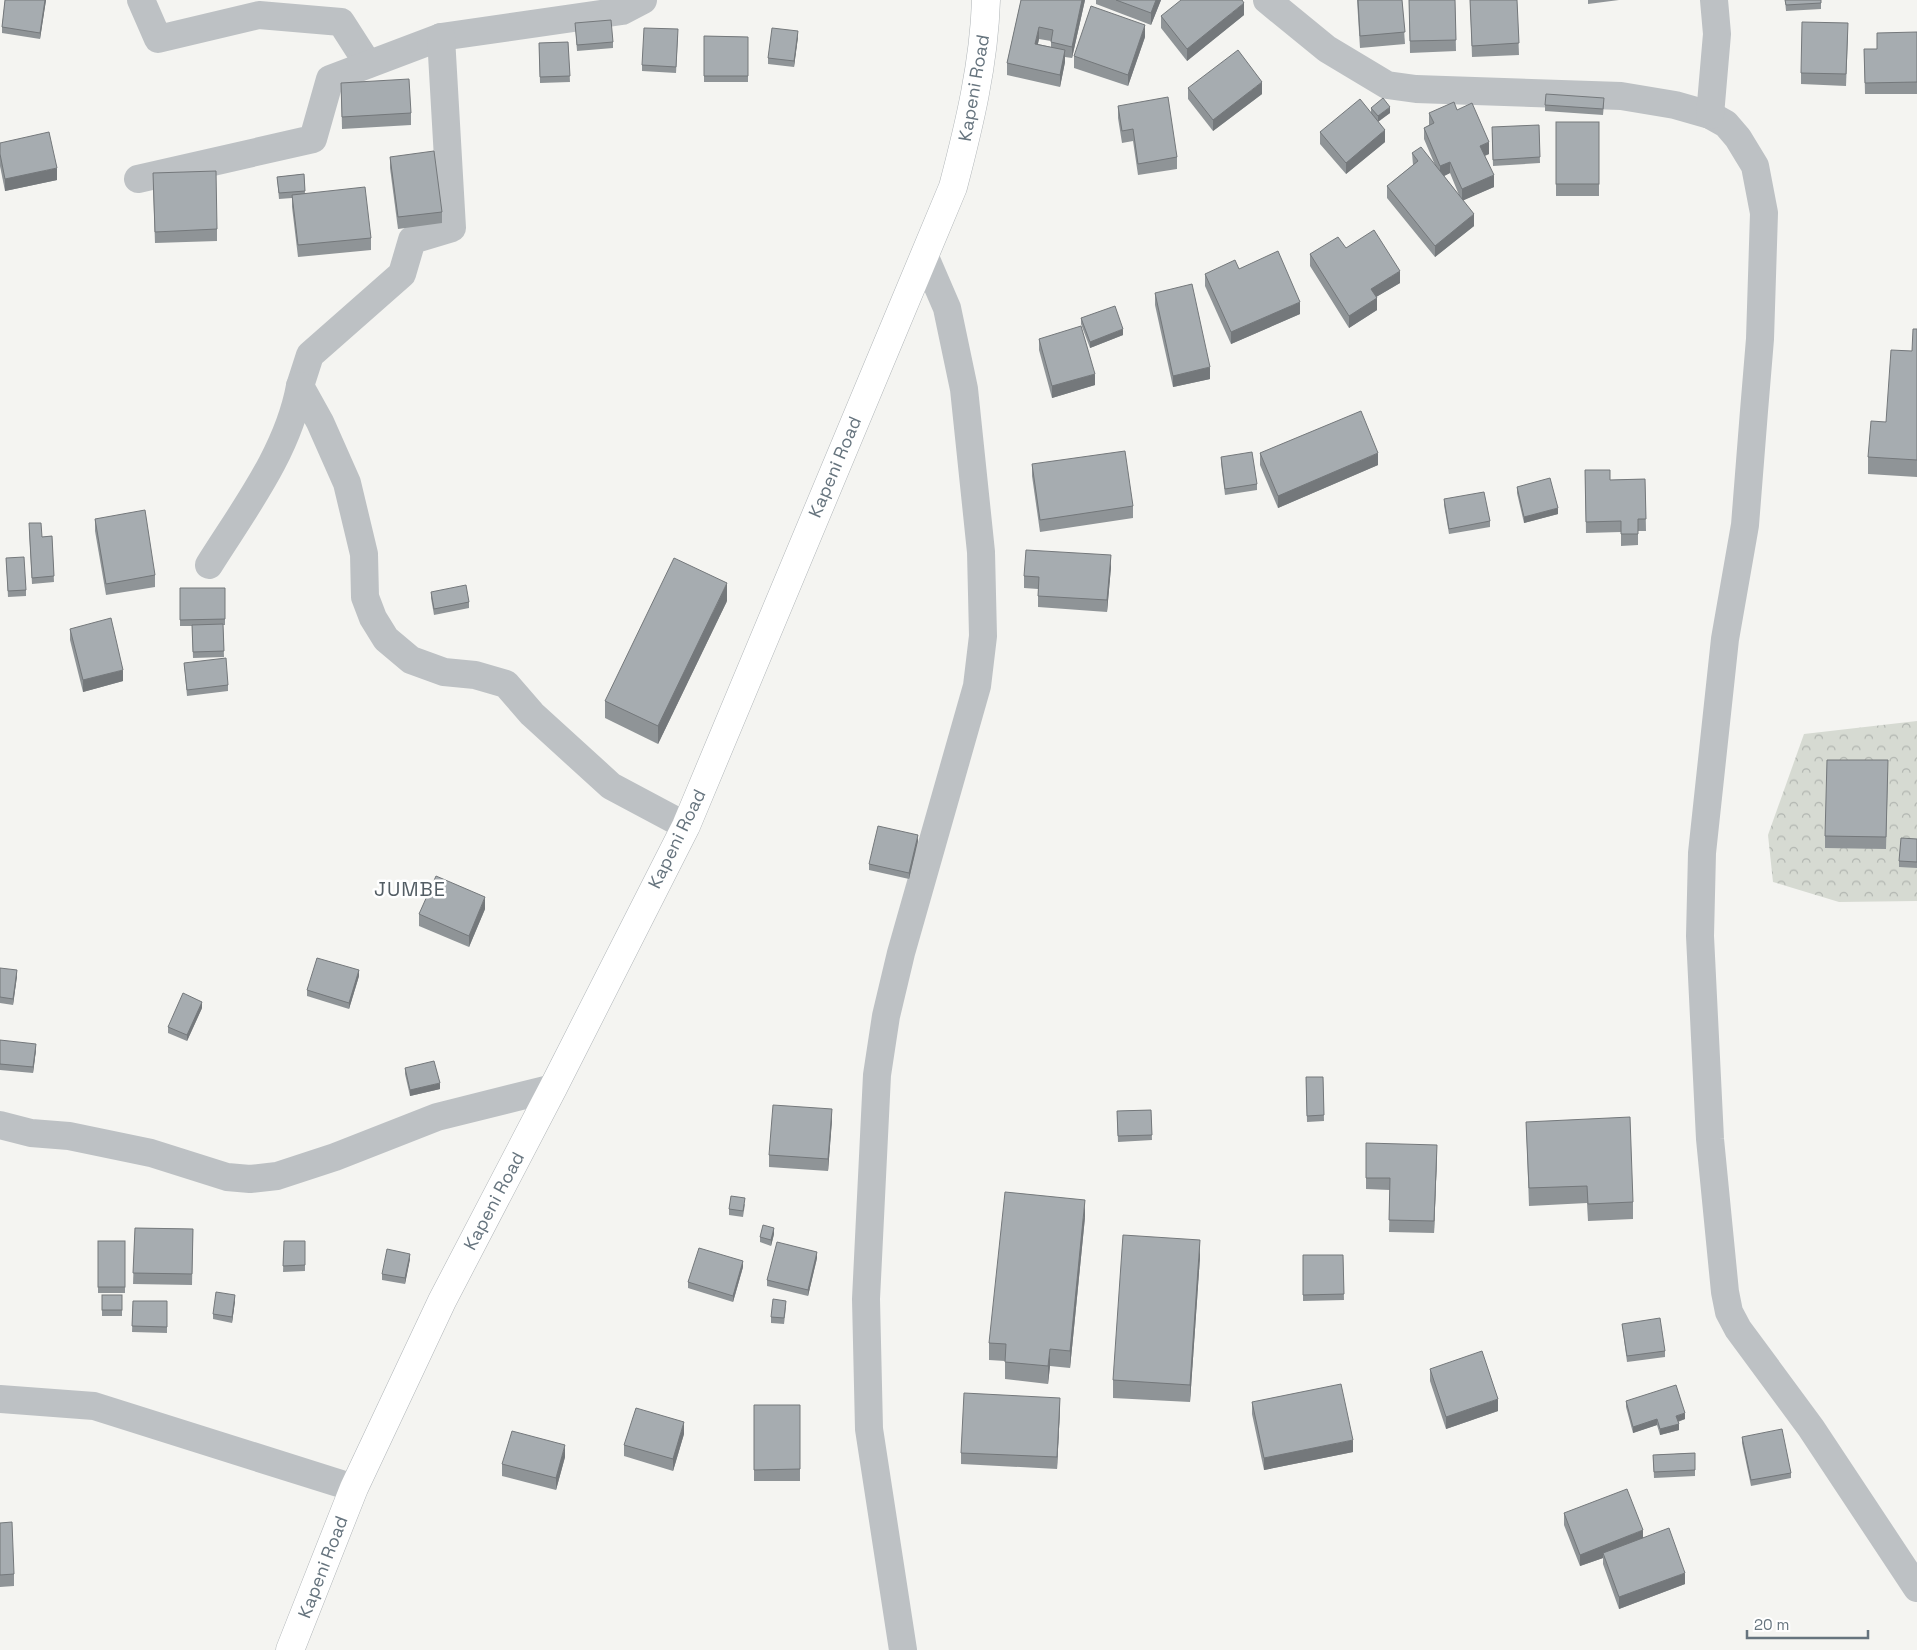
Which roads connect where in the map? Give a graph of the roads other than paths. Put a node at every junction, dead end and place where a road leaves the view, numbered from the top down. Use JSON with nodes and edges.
{"nodes":[{"id":1,"x":141,"y":0,"type":"edge"},
{"id":2,"x":643,"y":0,"type":"edge"},
{"id":3,"x":986,"y":0,"type":"edge"},
{"id":4,"x":1267,"y":0,"type":"edge"},
{"id":5,"x":1714,"y":0,"type":"edge"},
{"id":6,"x":441,"y":37,"type":"junction"},
{"id":7,"x":368,"y":64,"type":"junction"},
{"id":8,"x":1710,"y":115,"type":"junction"},
{"id":9,"x":138,"y":179,"type":"dead end"},
{"id":10,"x":925,"y":257,"type":"junction"},
{"id":11,"x":300,"y":386,"type":"junction"},
{"id":12,"x":209,"y":565,"type":"dead end"},
{"id":13,"x":686,"y":826,"type":"junction"},
{"id":14,"x":553,"y":1088,"type":"junction"},
{"id":15,"x":0,"y":1125,"type":"edge"},
{"id":16,"x":0,"y":1399,"type":"edge"},
{"id":17,"x":354,"y":1488,"type":"junction"},
{"id":18,"x":1917,"y":1588,"type":"edge"},
{"id":19,"x":290,"y":1650,"type":"edge"},
{"id":20,"x":903,"y":1650,"type":"edge"}],
"edges":[{"from":1,"to":7,"type":"street"},
{"from":2,"to":6,"type":"street"},
{"from":3,"to":10,"type":"main road","name":"Kapeni Road"},
{"from":4,"to":8,"type":"street"},
{"from":5,"to":8,"type":"street"},
{"from":6,"to":7,"type":"street"},
{"from":6,"to":11,"type":"street"},
{"from":7,"to":9,"type":"street"},
{"from":8,"to":18,"type":"street"},
{"from":10,"to":13,"type":"main road","name":"Kapeni Road"},
{"from":10,"to":20,"type":"street"},
{"from":11,"to":12,"type":"street"},
{"from":11,"to":13,"type":"street"},
{"from":13,"to":14,"type":"main road","name":"Kapeni Road"},
{"from":14,"to":15,"type":"street"},
{"from":14,"to":17,"type":"main road","name":"Kapeni Road"},
{"from":16,"to":17,"type":"street"},
{"from":17,"to":19,"type":"main road","name":"Kapeni Road"}]}
